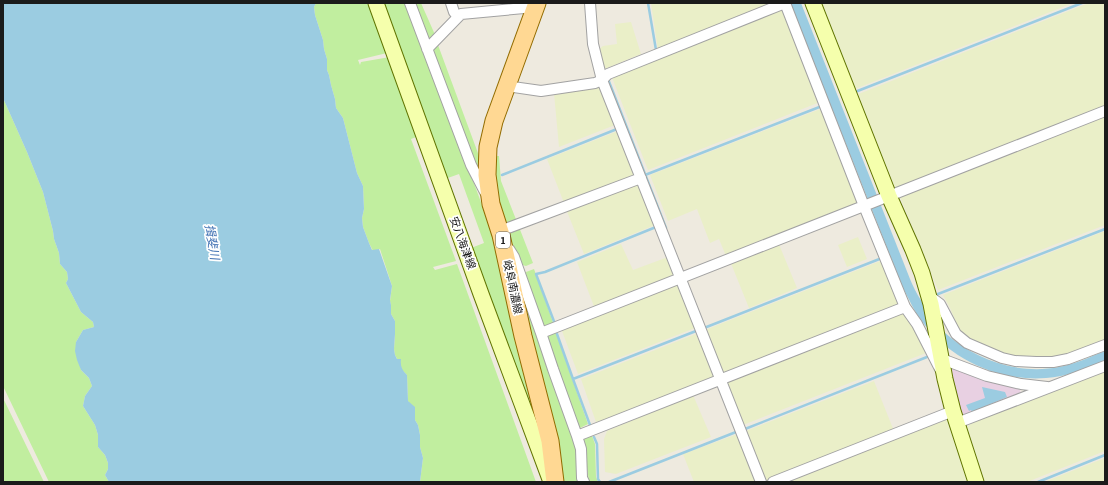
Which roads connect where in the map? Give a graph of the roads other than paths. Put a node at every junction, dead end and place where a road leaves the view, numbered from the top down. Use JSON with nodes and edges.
{"nodes":[{"id":1,"x":376,"y":3,"type":"edge"},
{"id":2,"x":410,"y":3,"type":"edge"},
{"id":3,"x":451,"y":3,"type":"edge"},
{"id":4,"x":590,"y":3,"type":"edge"},
{"id":5,"x":785,"y":3,"type":"edge"},
{"id":6,"x":813,"y":3,"type":"edge"},
{"id":7,"x":536,"y":5,"type":"edge"},
{"id":8,"x":458,"y":17,"type":"junction"},
{"id":9,"x":427,"y":49,"type":"junction"},
{"id":10,"x":602,"y":80,"type":"junction"},
{"id":11,"x":506,"y":86,"type":"junction"},
{"id":12,"x":1105,"y":111,"type":"edge"},
{"id":13,"x":641,"y":178,"type":"junction"},
{"id":14,"x":887,"y":197,"type":"junction"},
{"id":15,"x":491,"y":204,"type":"junction"},
{"id":16,"x":866,"y":205,"type":"junction"},
{"id":17,"x":501,"y":233,"type":"junction"},
{"id":18,"x":681,"y":278,"type":"junction"},
{"id":19,"x":929,"y":299,"type":"junction"},
{"id":20,"x":905,"y":307,"type":"junction"},
{"id":21,"x":541,"y":333,"type":"junction"},
{"id":22,"x":1105,"y":345,"type":"edge"},
{"id":23,"x":941,"y":354,"type":"junction"},
{"id":24,"x":1105,"y":366,"type":"edge"},
{"id":25,"x":720,"y":379,"type":"junction"},
{"id":26,"x":945,"y":379,"type":"junction"},
{"id":27,"x":1048,"y":388,"type":"junction"},
{"id":28,"x":955,"y":417,"type":"junction"},
{"id":29,"x":577,"y":436,"type":"junction"},
{"id":30,"x":551,"y":482,"type":"edge"},
{"id":31,"x":554,"y":482,"type":"edge"},
{"id":32,"x":584,"y":482,"type":"edge"},
{"id":33,"x":761,"y":482,"type":"edge"},
{"id":34,"x":772,"y":482,"type":"edge"},
{"id":35,"x":976,"y":482,"type":"edge"}],
"edges":[{"from":1,"to":30,"type":"main road","name":"安八海津線"},
{"from":2,"to":9,"type":"street"},
{"from":3,"to":8,"type":"street"},
{"from":4,"to":10,"type":"street"},
{"from":5,"to":10,"type":"street"},
{"from":5,"to":16,"type":"street"},
{"from":6,"to":14,"type":"main road"},
{"from":7,"to":8,"type":"street"},
{"from":7,"to":11,"type":"main road","name":"岐阜南濃線","number":"1"},
{"from":8,"to":9,"type":"street"},
{"from":9,"to":15,"type":"street"},
{"from":10,"to":11,"type":"street"},
{"from":10,"to":13,"type":"street"},
{"from":11,"to":15,"type":"main road","name":"岐阜南濃線","number":"1"},
{"from":12,"to":14,"type":"street"},
{"from":13,"to":17,"type":"street"},
{"from":13,"to":18,"type":"street"},
{"from":14,"to":16,"type":"street"},
{"from":14,"to":19,"type":"main road"},
{"from":15,"to":17,"type":"main road","name":"岐阜南濃線","number":"1"},
{"from":16,"to":18,"type":"street"},
{"from":16,"to":20,"type":"street"},
{"from":17,"to":21,"type":"street"},
{"from":17,"to":31,"type":"main road","name":"岐阜南濃線","number":"1"},
{"from":18,"to":21,"type":"street"},
{"from":18,"to":25,"type":"street"},
{"from":19,"to":22,"type":"street"},
{"from":19,"to":23,"type":"main road"},
{"from":20,"to":25,"type":"street"},
{"from":20,"to":26,"type":"street"},
{"from":21,"to":29,"type":"street"},
{"from":23,"to":26,"type":"main road"},
{"from":23,"to":27,"type":"street"},
{"from":24,"to":27,"type":"street"},
{"from":25,"to":29,"type":"street"},
{"from":25,"to":33,"type":"street"},
{"from":26,"to":28,"type":"main road"},
{"from":27,"to":28,"type":"street"},
{"from":28,"to":34,"type":"street"},
{"from":28,"to":35,"type":"main road"},
{"from":29,"to":32,"type":"street"}]}
